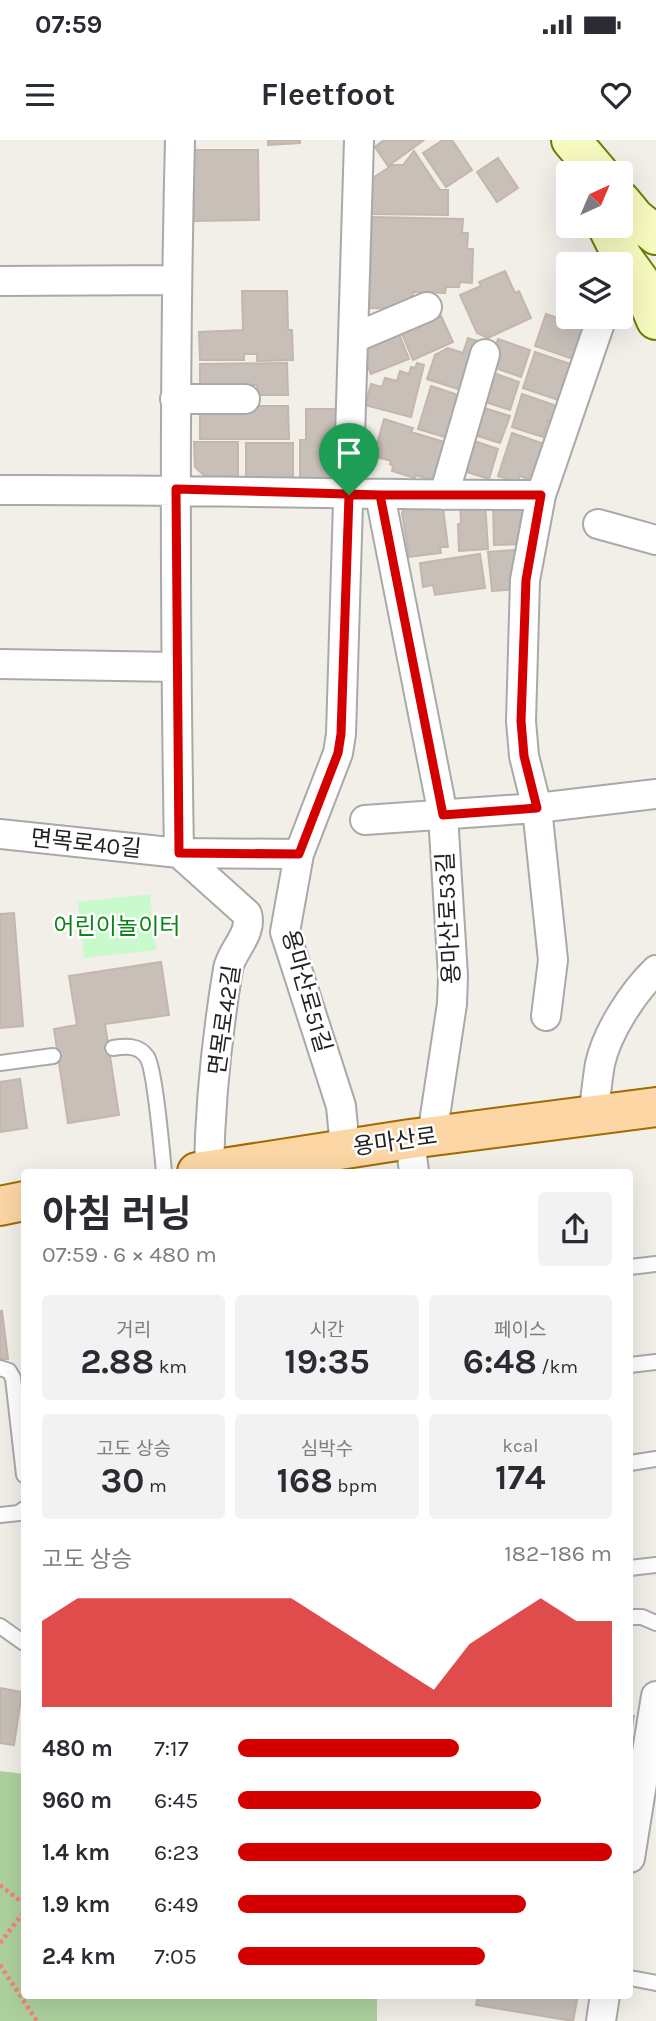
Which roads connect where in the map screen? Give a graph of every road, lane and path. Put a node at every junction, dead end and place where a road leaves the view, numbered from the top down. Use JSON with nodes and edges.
{"nodes":[{"id":1,"x":180,"y":140,"type":"edge"},
{"id":2,"x":359,"y":140,"type":"edge"},
{"id":3,"x":564,"y":140,"type":"edge"},
{"id":4,"x":571,"y":140,"type":"edge"},
{"id":5,"x":574,"y":161,"type":"edge"},
{"id":6,"x":589,"y":161,"type":"edge"},
{"id":7,"x":635,"y":247,"type":"edge"},
{"id":8,"x":177,"y":279,"type":"junction"},
{"id":9,"x":0,"y":281,"type":"edge"},
{"id":10,"x":427,"y":307,"type":"dead end"},
{"id":11,"x":656,"y":320,"type":"edge"},
{"id":12,"x":598,"y":329,"type":"edge"},
{"id":13,"x":354,"y":338,"type":"junction"},
{"id":14,"x":485,"y":354,"type":"dead end"},
{"id":15,"x":245,"y":398,"type":"dead end"},
{"id":16,"x":176,"y":399,"type":"junction"},
{"id":17,"x":176,"y":489,"type":"junction"},
{"id":18,"x":0,"y":490,"type":"edge"},
{"id":19,"x":349,"y":495,"type":"junction"},
{"id":20,"x":380,"y":495,"type":"junction"},
{"id":21,"x":444,"y":495,"type":"junction"},
{"id":22,"x":541,"y":495,"type":"junction"},
{"id":23,"x":598,"y":524,"type":"dead end"},
{"id":24,"x":656,"y":540,"type":"edge"},
{"id":25,"x":0,"y":664,"type":"edge"},
{"id":26,"x":176,"y":667,"type":"junction"},
{"id":27,"x":656,"y":794,"type":"edge"},
{"id":28,"x":537,"y":808,"type":"junction"},
{"id":29,"x":443,"y":815,"type":"junction"},
{"id":30,"x":365,"y":820,"type":"dead end"},
{"id":31,"x":0,"y":834,"type":"edge"},
{"id":32,"x":179,"y":853,"type":"junction"},
{"id":33,"x":299,"y":854,"type":"junction"},
{"id":34,"x":656,"y":970,"type":"edge"},
{"id":35,"x":546,"y":1016,"type":"dead end"},
{"id":36,"x":113,"y":1048,"type":"dead end"},
{"id":37,"x":54,"y":1056,"type":"dead end"},
{"id":38,"x":0,"y":1063,"type":"edge"},
{"id":39,"x":656,"y":1107,"type":"edge"},
{"id":40,"x":593,"y":1114,"type":"junction"},
{"id":41,"x":345,"y":1148,"type":"junction"},
{"id":42,"x":418,"y":1149,"type":"edge"},
{"id":43,"x":276,"y":1166,"type":"edge"},
{"id":44,"x":164,"y":1169,"type":"edge"},
{"id":45,"x":203,"y":1169,"type":"edge"},
{"id":46,"x":232,"y":1169,"type":"edge"},
{"id":47,"x":21,"y":1202,"type":"edge"},
{"id":48,"x":0,"y":1206,"type":"edge"},
{"id":49,"x":656,"y":1264,"type":"edge"},
{"id":50,"x":633,"y":1267,"type":"edge"},
{"id":51,"x":656,"y":1362,"type":"edge"},
{"id":52,"x":633,"y":1365,"type":"edge"},
{"id":53,"x":0,"y":1368,"type":"edge"},
{"id":54,"x":21,"y":1449,"type":"edge"},
{"id":55,"x":656,"y":1459,"type":"edge"},
{"id":56,"x":633,"y":1463,"type":"edge"},
{"id":57,"x":21,"y":1511,"type":"edge"},
{"id":58,"x":0,"y":1515,"type":"edge"},
{"id":59,"x":656,"y":1565,"type":"edge"},
{"id":60,"x":633,"y":1568,"type":"edge"},
{"id":61,"x":633,"y":1617,"type":"edge"},
{"id":62,"x":656,"y":1623,"type":"edge"},
{"id":63,"x":0,"y":1626,"type":"edge"},
{"id":64,"x":21,"y":1641,"type":"edge"},
{"id":65,"x":656,"y":1696,"type":"edge"},
{"id":66,"x":647,"y":1806,"type":"edge"},
{"id":67,"x":633,"y":1849,"type":"edge"},
{"id":68,"x":0,"y":1885,"type":"edge"},
{"id":69,"x":21,"y":1902,"type":"edge"},
{"id":70,"x":21,"y":1916,"type":"edge"},
{"id":71,"x":0,"y":1943,"type":"edge"},
{"id":72,"x":0,"y":1965,"type":"edge"},
{"id":73,"x":633,"y":1979,"type":"edge"},
{"id":74,"x":656,"y":1983,"type":"edge"},
{"id":75,"x":21,"y":1997,"type":"edge"},
{"id":76,"x":22,"y":1999,"type":"edge"},
{"id":77,"x":604,"y":1999,"type":"edge"},
{"id":78,"x":37,"y":2021,"type":"edge"},
{"id":79,"x":601,"y":2021,"type":"edge"}],
"edges":[{"from":1,"to":8,"type":"street"},
{"from":2,"to":13,"type":"street","name":"용마산로51길"},
{"from":3,"to":5,"type":"main road"},
{"from":4,"to":6,"type":"main road"},
{"from":7,"to":11,"type":"main road"},
{"from":8,"to":9,"type":"street"},
{"from":8,"to":16,"type":"street"},
{"from":10,"to":13,"type":"street"},
{"from":12,"to":22,"type":"street"},
{"from":13,"to":19,"type":"street","name":"용마산로51길"},
{"from":14,"to":21,"type":"street"},
{"from":15,"to":16,"type":"street"},
{"from":16,"to":17,"type":"street"},
{"from":17,"to":18,"type":"street"},
{"from":17,"to":19,"type":"street"},
{"from":17,"to":26,"type":"street"},
{"from":19,"to":20,"type":"street"},
{"from":19,"to":33,"type":"street","name":"용마산로51길"},
{"from":20,"to":21,"type":"street"},
{"from":20,"to":29,"type":"street","name":"용마산로53길"},
{"from":21,"to":22,"type":"street"},
{"from":22,"to":28,"type":"street"},
{"from":23,"to":24,"type":"street"},
{"from":25,"to":26,"type":"street"},
{"from":26,"to":32,"type":"street"},
{"from":27,"to":28,"type":"street"},
{"from":28,"to":29,"type":"street"},
{"from":28,"to":35,"type":"street"},
{"from":29,"to":30,"type":"street"},
{"from":29,"to":42,"type":"street","name":"용마산로53길"},
{"from":31,"to":32,"type":"street","name":"면목로40길"},
{"from":32,"to":33,"type":"street","name":"면목로40길"},
{"from":32,"to":45,"type":"street","name":"면목로42길"},
{"from":33,"to":41,"type":"street","name":"용마산로51길"},
{"from":34,"to":40,"type":"street"},
{"from":36,"to":44,"type":"lane"},
{"from":37,"to":38,"type":"lane"},
{"from":39,"to":40,"type":"main road","name":"용마산로"},
{"from":40,"to":42,"type":"main road","name":"용마산로"},
{"from":41,"to":42,"type":"main road","name":"용마산로"},
{"from":41,"to":43,"type":"main road","name":"용마산로"},
{"from":43,"to":46,"type":"main road","name":"용마산로"},
{"from":47,"to":48,"type":"main road"},
{"from":49,"to":50,"type":"lane"},
{"from":51,"to":52,"type":"lane"},
{"from":53,"to":54,"type":"lane"},
{"from":55,"to":56,"type":"lane"},
{"from":57,"to":58,"type":"lane"},
{"from":59,"to":60,"type":"lane"},
{"from":61,"to":62,"type":"lane"},
{"from":63,"to":64,"type":"lane"},
{"from":65,"to":66,"type":"street"},
{"from":66,"to":67,"type":"street"},
{"from":68,"to":69,"type":"path"},
{"from":70,"to":71,"type":"path"},
{"from":72,"to":75,"type":"path"},
{"from":73,"to":74,"type":"lane"},
{"from":76,"to":78,"type":"path"},
{"from":77,"to":79,"type":"street"}]}
